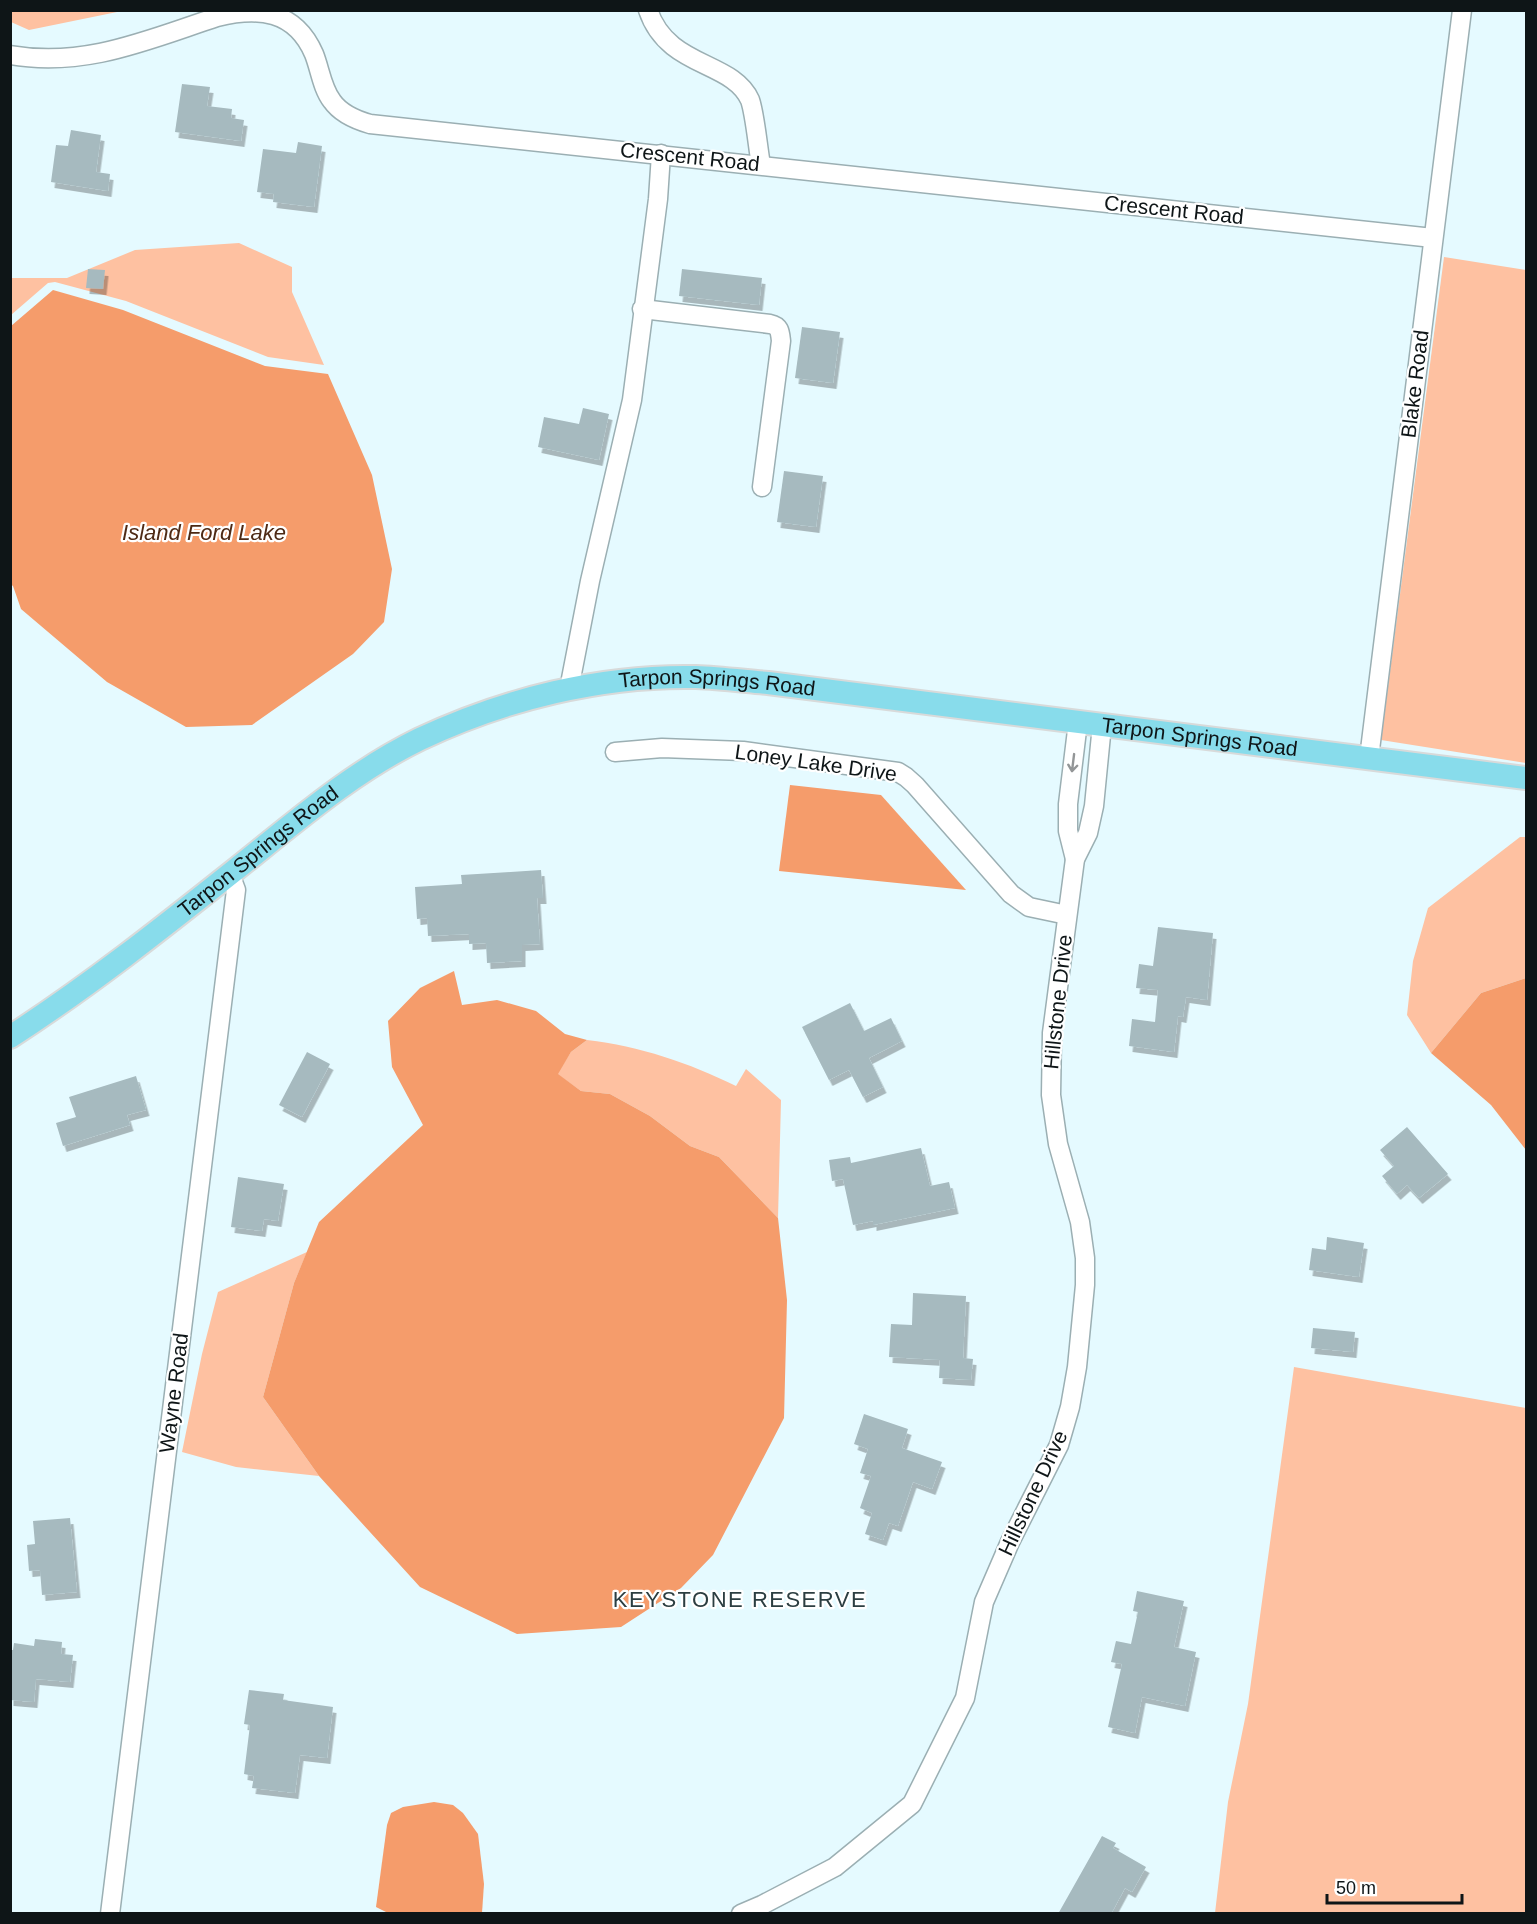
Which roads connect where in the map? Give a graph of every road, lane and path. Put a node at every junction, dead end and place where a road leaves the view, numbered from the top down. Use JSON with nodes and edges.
{"nodes":[{"id":1,"x":648,"y":10,"type":"edge"},
{"id":2,"x":1462,"y":10,"type":"edge"},
{"id":3,"x":10,"y":55,"type":"edge"},
{"id":4,"x":661,"y":154,"type":"junction"},
{"id":5,"x":761,"y":165,"type":"junction"},
{"id":6,"x":1432,"y":238,"type":"junction"},
{"id":7,"x":642,"y":309,"type":"junction"},
{"id":8,"x":762,"y":487,"type":"dead end"},
{"id":9,"x":569,"y":689,"type":"junction"},
{"id":10,"x":1078,"y":722,"type":"junction"},
{"id":11,"x":1102,"y":725,"type":"junction"},
{"id":12,"x":615,"y":752,"type":"dead end"},
{"id":13,"x":1369,"y":758,"type":"junction"},
{"id":14,"x":1527,"y":778,"type":"edge"},
{"id":15,"x":1068,"y":804,"type":"junction"},
{"id":16,"x":1094,"y":806,"type":"junction"},
{"id":17,"x":1075,"y":859,"type":"junction"},
{"id":18,"x":230,"y":874,"type":"junction"},
{"id":19,"x":1067,"y":915,"type":"junction"},
{"id":20,"x":10,"y":1037,"type":"edge"},
{"id":21,"x":110,"y":1914,"type":"edge"},
{"id":22,"x":741,"y":1914,"type":"edge"}],
"edges":[{"from":1,"to":5,"type":"street"},
{"from":2,"to":6,"type":"street","name":"Blake Road"},
{"from":3,"to":4,"type":"street","name":"Crescent Road"},
{"from":4,"to":5,"type":"street","name":"Crescent Road"},
{"from":4,"to":7,"type":"street"},
{"from":5,"to":6,"type":"street","name":"Crescent Road"},
{"from":6,"to":13,"type":"street","name":"Blake Road"},
{"from":7,"to":8,"type":"street"},
{"from":7,"to":9,"type":"street"},
{"from":9,"to":10,"type":"main road","name":"Tarpon Springs Road"},
{"from":9,"to":18,"type":"main road","name":"Tarpon Springs Road"},
{"from":10,"to":11,"type":"main road","name":"Tarpon Springs Road"},
{"from":10,"to":15,"type":"street","name":"Hillstone Drive","one_way":true},
{"from":11,"to":13,"type":"main road","name":"Tarpon Springs Road"},
{"from":11,"to":16,"type":"street","name":"Hillstone Drive"},
{"from":12,"to":19,"type":"street","name":"Loney Lake Drive"},
{"from":13,"to":14,"type":"main road","name":"Tarpon Springs Road"},
{"from":15,"to":16,"type":"street"},
{"from":15,"to":17,"type":"street","name":"Hillstone Drive"},
{"from":16,"to":17,"type":"street","name":"Hillstone Drive"},
{"from":17,"to":19,"type":"street","name":"Hillstone Drive"},
{"from":18,"to":20,"type":"main road","name":"Tarpon Springs Road"},
{"from":18,"to":21,"type":"street","name":"Wayne Road"},
{"from":19,"to":22,"type":"street","name":"Hillstone Drive"}]}
